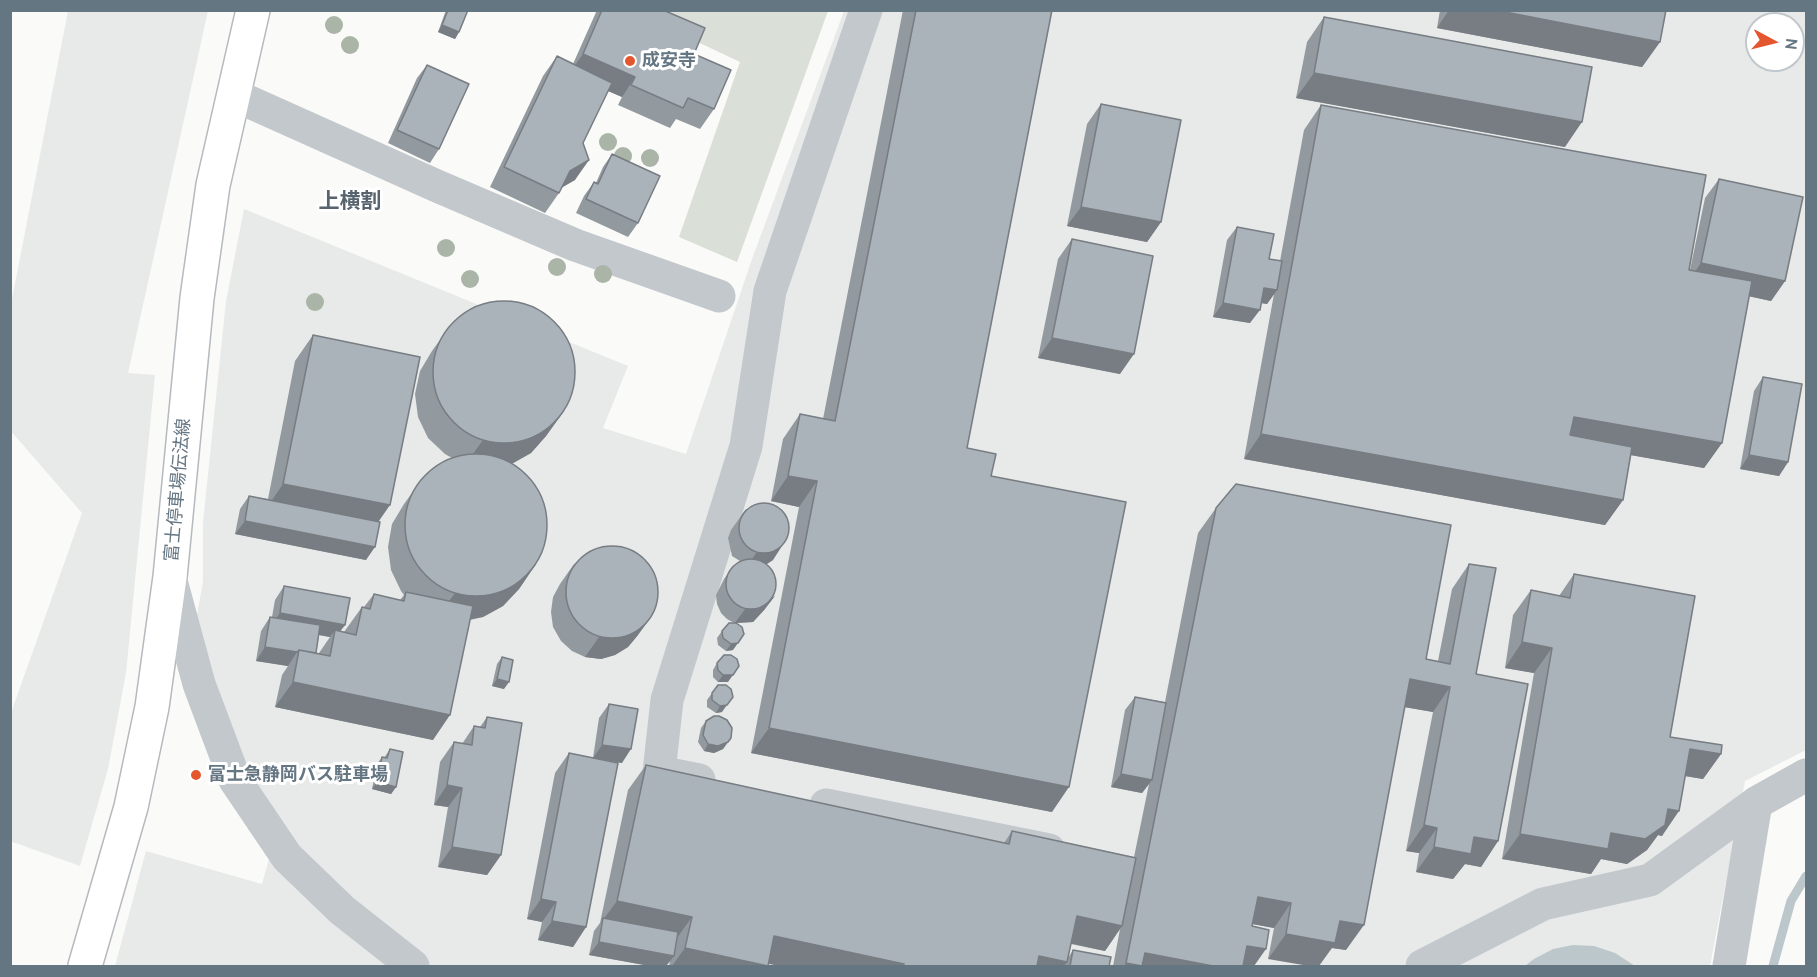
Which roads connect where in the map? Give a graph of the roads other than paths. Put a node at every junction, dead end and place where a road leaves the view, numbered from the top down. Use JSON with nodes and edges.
{"nodes":[{"id":1,"x":253,"y":10,"type":"edge"},
{"id":2,"x":866,"y":10,"type":"edge"},
{"id":3,"x":234,"y":95,"type":"junction"},
{"id":4,"x":719,"y":296,"type":"dead end"},
{"id":5,"x":170,"y":577,"type":"junction"},
{"id":6,"x":1806,"y":775,"type":"edge"},
{"id":7,"x":729,"y":786,"type":"edge"},
{"id":8,"x":799,"y":800,"type":"edge"},
{"id":9,"x":1756,"y":803,"type":"junction"},
{"id":10,"x":1077,"y":855,"type":"edge"},
{"id":11,"x":409,"y":964,"type":"edge"},
{"id":12,"x":85,"y":966,"type":"edge"},
{"id":13,"x":1422,"y":966,"type":"edge"},
{"id":14,"x":1729,"y":966,"type":"edge"}],
"edges":[{"from":1,"to":3,"type":"main road","name":"富士停車場伝法線"},
{"from":2,"to":7,"type":"street"},
{"from":3,"to":4,"type":"street"},
{"from":3,"to":5,"type":"main road","name":"富士停車場伝法線"},
{"from":5,"to":11,"type":"street"},
{"from":5,"to":12,"type":"main road","name":"富士停車場伝法線"},
{"from":6,"to":9,"type":"street"},
{"from":8,"to":10,"type":"street"},
{"from":9,"to":13,"type":"street"},
{"from":9,"to":14,"type":"street"}]}
